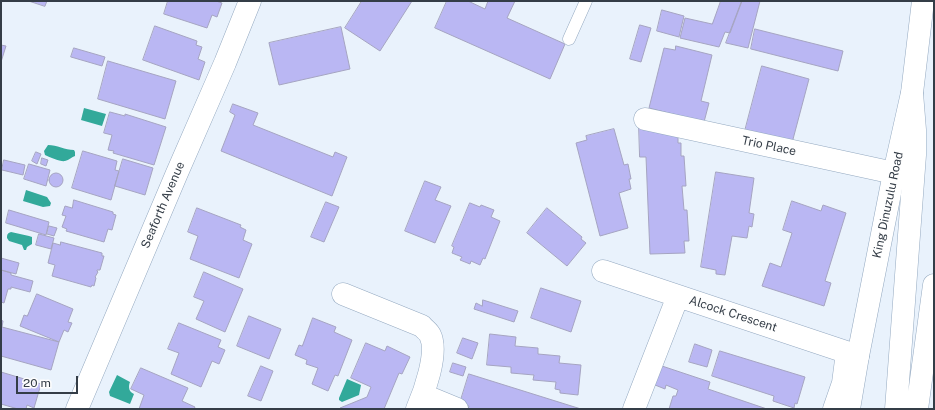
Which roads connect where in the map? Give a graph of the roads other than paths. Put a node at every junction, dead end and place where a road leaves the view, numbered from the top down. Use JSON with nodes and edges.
{"nodes":[{"id":1,"x":250,"y":1,"type":"edge"},
{"id":2,"x":586,"y":1,"type":"edge"},
{"id":3,"x":923,"y":1,"type":"edge"},
{"id":4,"x":569,"y":39,"type":"dead end"},
{"id":5,"x":912,"y":93,"type":"junction"},
{"id":6,"x":645,"y":119,"type":"dead end"},
{"id":7,"x":894,"y":174,"type":"junction"},
{"id":8,"x":603,"y":271,"type":"dead end"},
{"id":9,"x":934,"y":285,"type":"edge"},
{"id":10,"x":343,"y":294,"type":"dead end"},
{"id":11,"x":678,"y":296,"type":"junction"},
{"id":12,"x":852,"y":354,"type":"junction"},
{"id":13,"x":420,"y":402,"type":"edge"},
{"id":14,"x":77,"y":409,"type":"edge"},
{"id":15,"x":457,"y":409,"type":"edge"},
{"id":16,"x":634,"y":409,"type":"edge"},
{"id":17,"x":834,"y":409,"type":"edge"},
{"id":18,"x":849,"y":409,"type":"edge"},
{"id":19,"x":896,"y":409,"type":"edge"},
{"id":20,"x":917,"y":409,"type":"edge"}],
"edges":[{"from":1,"to":14,"type":"main road","name":"Seaforth Avenue"},
{"from":2,"to":4,"type":"lane"},
{"from":3,"to":5,"type":"main road","name":"King Dinuzulu Road"},
{"from":5,"to":7,"type":"main road","name":"King Dinuzulu Road"},
{"from":5,"to":19,"type":"main road"},
{"from":6,"to":7,"type":"main road","name":"Trio Place"},
{"from":7,"to":12,"type":"main road","name":"King Dinuzulu Road"},
{"from":8,"to":11,"type":"main road"},
{"from":9,"to":20,"type":"main road"},
{"from":10,"to":13,"type":"main road"},
{"from":11,"to":12,"type":"main road","name":"Alcock Crescent"},
{"from":11,"to":16,"type":"main road","name":"Alcock Crescent"},
{"from":12,"to":17,"type":"main road"},
{"from":12,"to":18,"type":"main road","name":"King Dinuzulu Road"},
{"from":13,"to":15,"type":"main road"}]}
